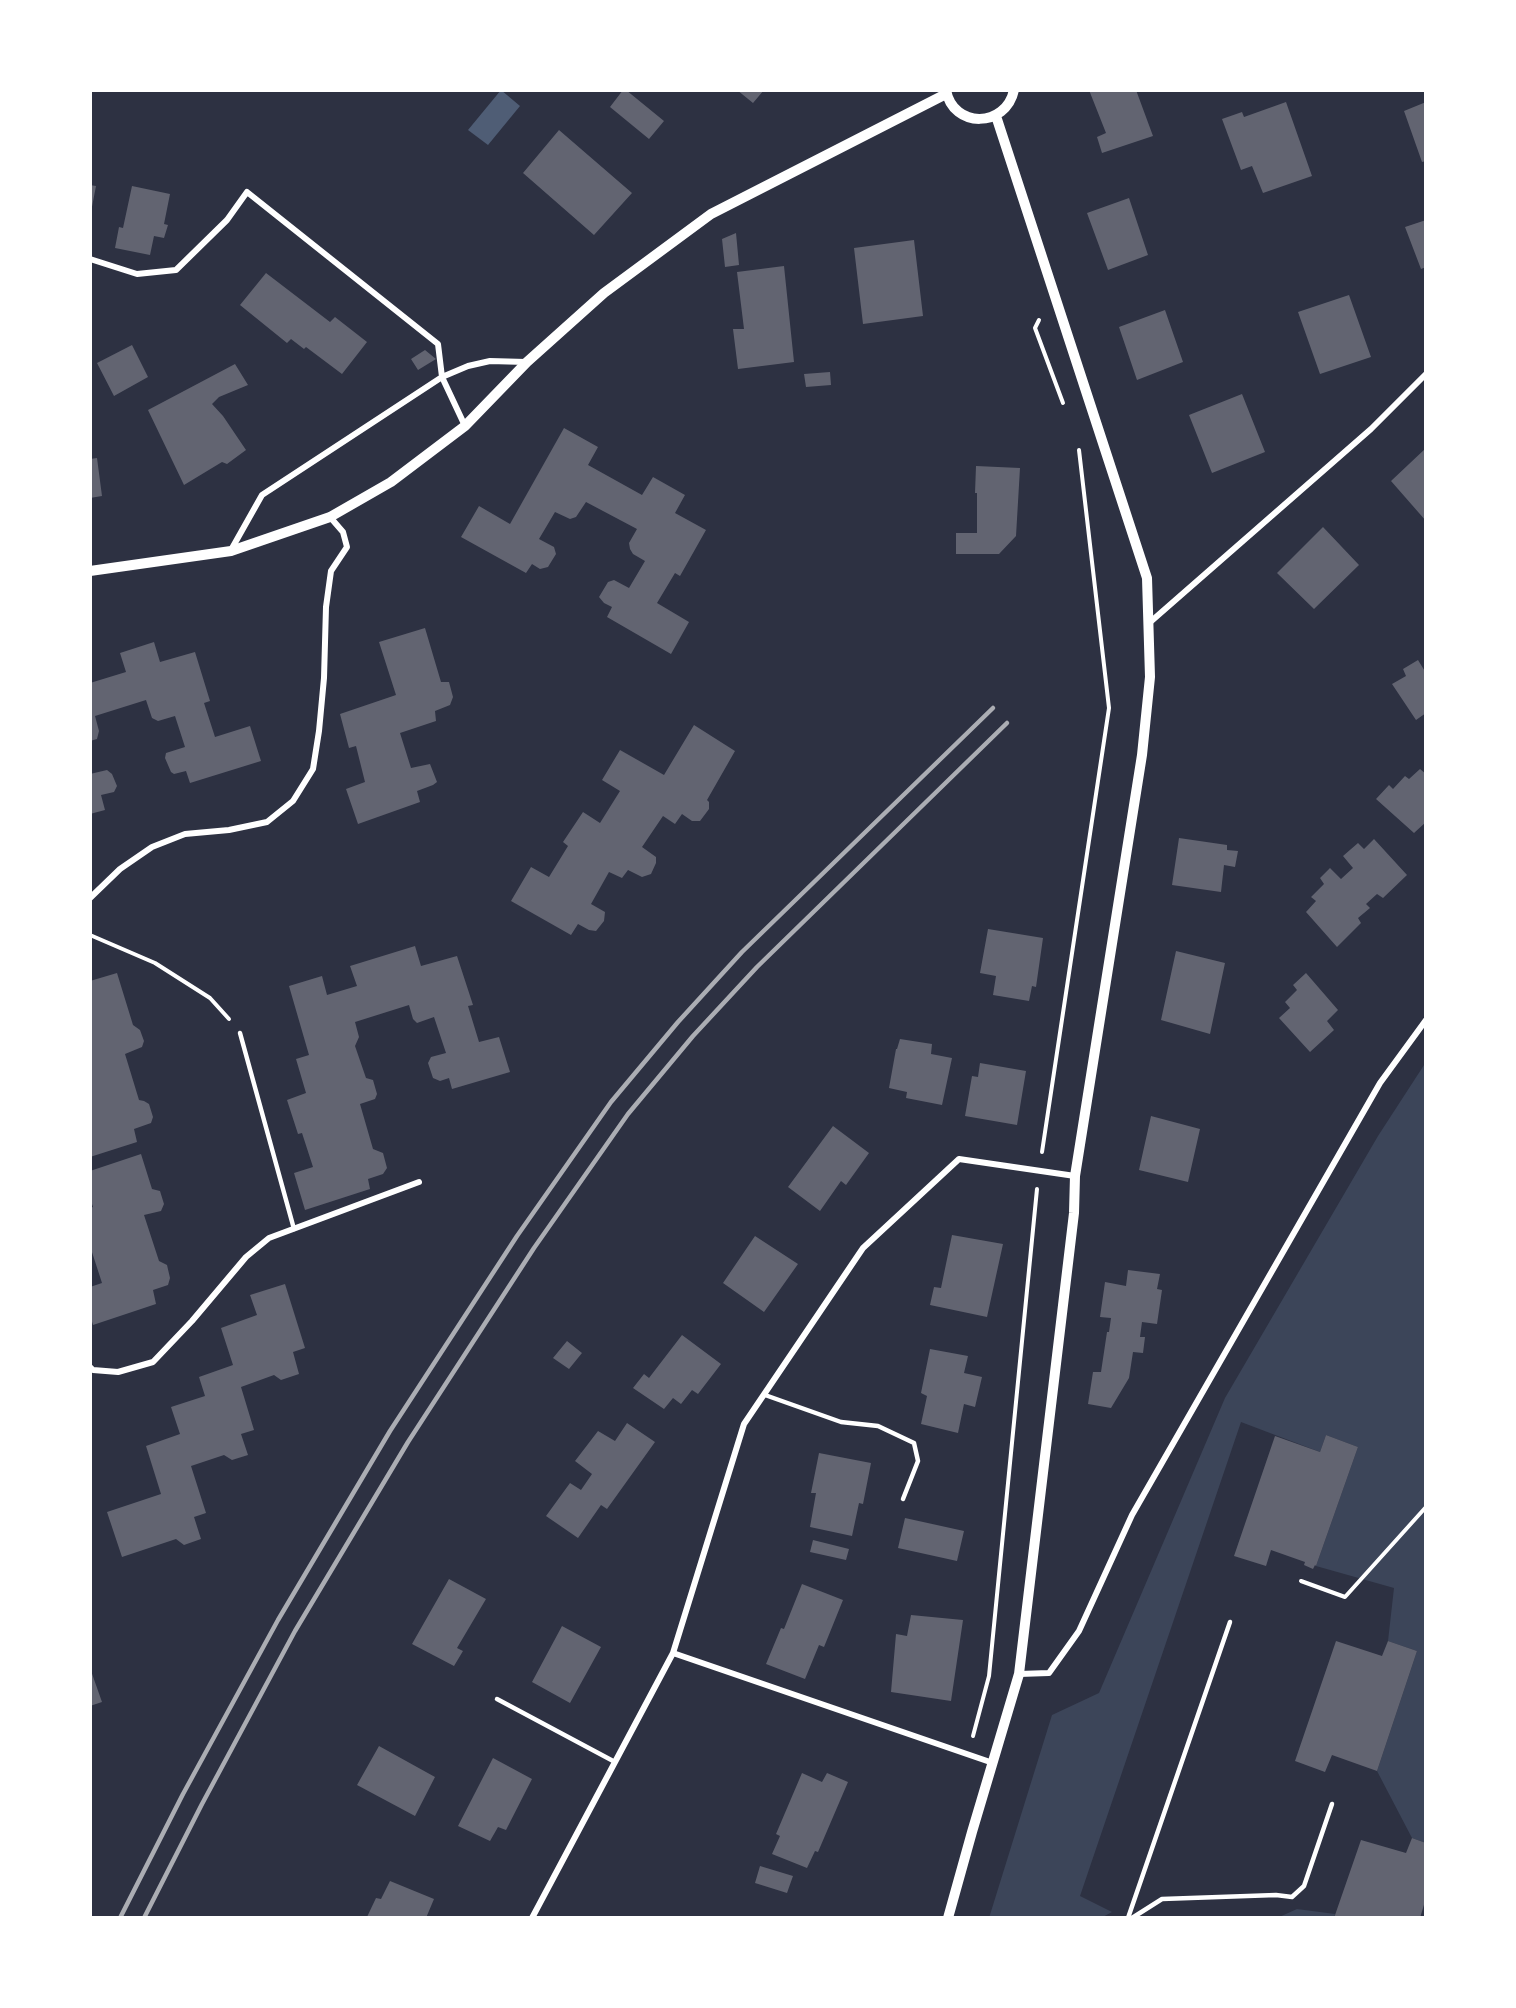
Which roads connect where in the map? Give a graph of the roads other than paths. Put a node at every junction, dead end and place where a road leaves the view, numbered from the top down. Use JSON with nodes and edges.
{"nodes":[{"id":1,"x":1014,"y":90,"type":"edge"},
{"id":2,"x":946,"y":92,"type":"edge"},
{"id":3,"x":996,"y":116,"type":"junction"},
{"id":4,"x":90,"y":259,"type":"edge"},
{"id":5,"x":527,"y":362,"type":"junction"},
{"id":6,"x":1426,"y":374,"type":"edge"},
{"id":7,"x":442,"y":377,"type":"junction"},
{"id":8,"x":465,"y":426,"type":"junction"},
{"id":9,"x":330,"y":517,"type":"junction"},
{"id":10,"x":231,"y":551,"type":"junction"},
{"id":11,"x":90,"y":572,"type":"edge"},
{"id":12,"x":1148,"y":624,"type":"junction"},
{"id":13,"x":90,"y":898,"type":"edge"},
{"id":14,"x":1426,"y":1020,"type":"edge"},
{"id":15,"x":240,"y":1033,"type":"road end"},
{"id":16,"x":1075,"y":1176,"type":"junction"},
{"id":17,"x":419,"y":1182,"type":"dead end"},
{"id":18,"x":294,"y":1228,"type":"junction"},
{"id":19,"x":90,"y":1367,"type":"edge"},
{"id":20,"x":765,"y":1395,"type":"junction"},
{"id":21,"x":903,"y":1499,"type":"dead end"},
{"id":22,"x":1230,"y":1622,"type":"dead end"},
{"id":23,"x":673,"y":1653,"type":"junction"},
{"id":24,"x":1019,"y":1674,"type":"junction"},
{"id":25,"x":497,"y":1699,"type":"dead end"},
{"id":26,"x":615,"y":1762,"type":"junction"},
{"id":27,"x":993,"y":1762,"type":"junction"},
{"id":28,"x":1332,"y":1804,"type":"dead end"},
{"id":29,"x":532,"y":1918,"type":"edge"},
{"id":30,"x":948,"y":1918,"type":"edge"},
{"id":31,"x":1130,"y":1918,"type":"edge"}],
"edges":[{"from":1,"to":3,"type":"street"},
{"from":2,"to":3,"type":"street"},
{"from":2,"to":5,"type":"street"},
{"from":3,"to":12,"type":"street"},
{"from":4,"to":7,"type":"street"},
{"from":5,"to":7,"type":"street"},
{"from":5,"to":8,"type":"street"},
{"from":6,"to":12,"type":"street"},
{"from":7,"to":8,"type":"street"},
{"from":7,"to":10,"type":"street"},
{"from":8,"to":9,"type":"street"},
{"from":9,"to":10,"type":"street"},
{"from":9,"to":13,"type":"street"},
{"from":10,"to":11,"type":"street"},
{"from":12,"to":16,"type":"street"},
{"from":14,"to":24,"type":"street"},
{"from":15,"to":18,"type":"lane"},
{"from":16,"to":20,"type":"street"},
{"from":16,"to":24,"type":"street"},
{"from":17,"to":18,"type":"street"},
{"from":18,"to":19,"type":"street"},
{"from":20,"to":21,"type":"lane"},
{"from":20,"to":23,"type":"street"},
{"from":22,"to":31,"type":"lane"},
{"from":23,"to":26,"type":"street"},
{"from":23,"to":27,"type":"street"},
{"from":24,"to":27,"type":"street"},
{"from":25,"to":26,"type":"lane"},
{"from":26,"to":29,"type":"street"},
{"from":27,"to":30,"type":"street"},
{"from":28,"to":31,"type":"lane"}]}
